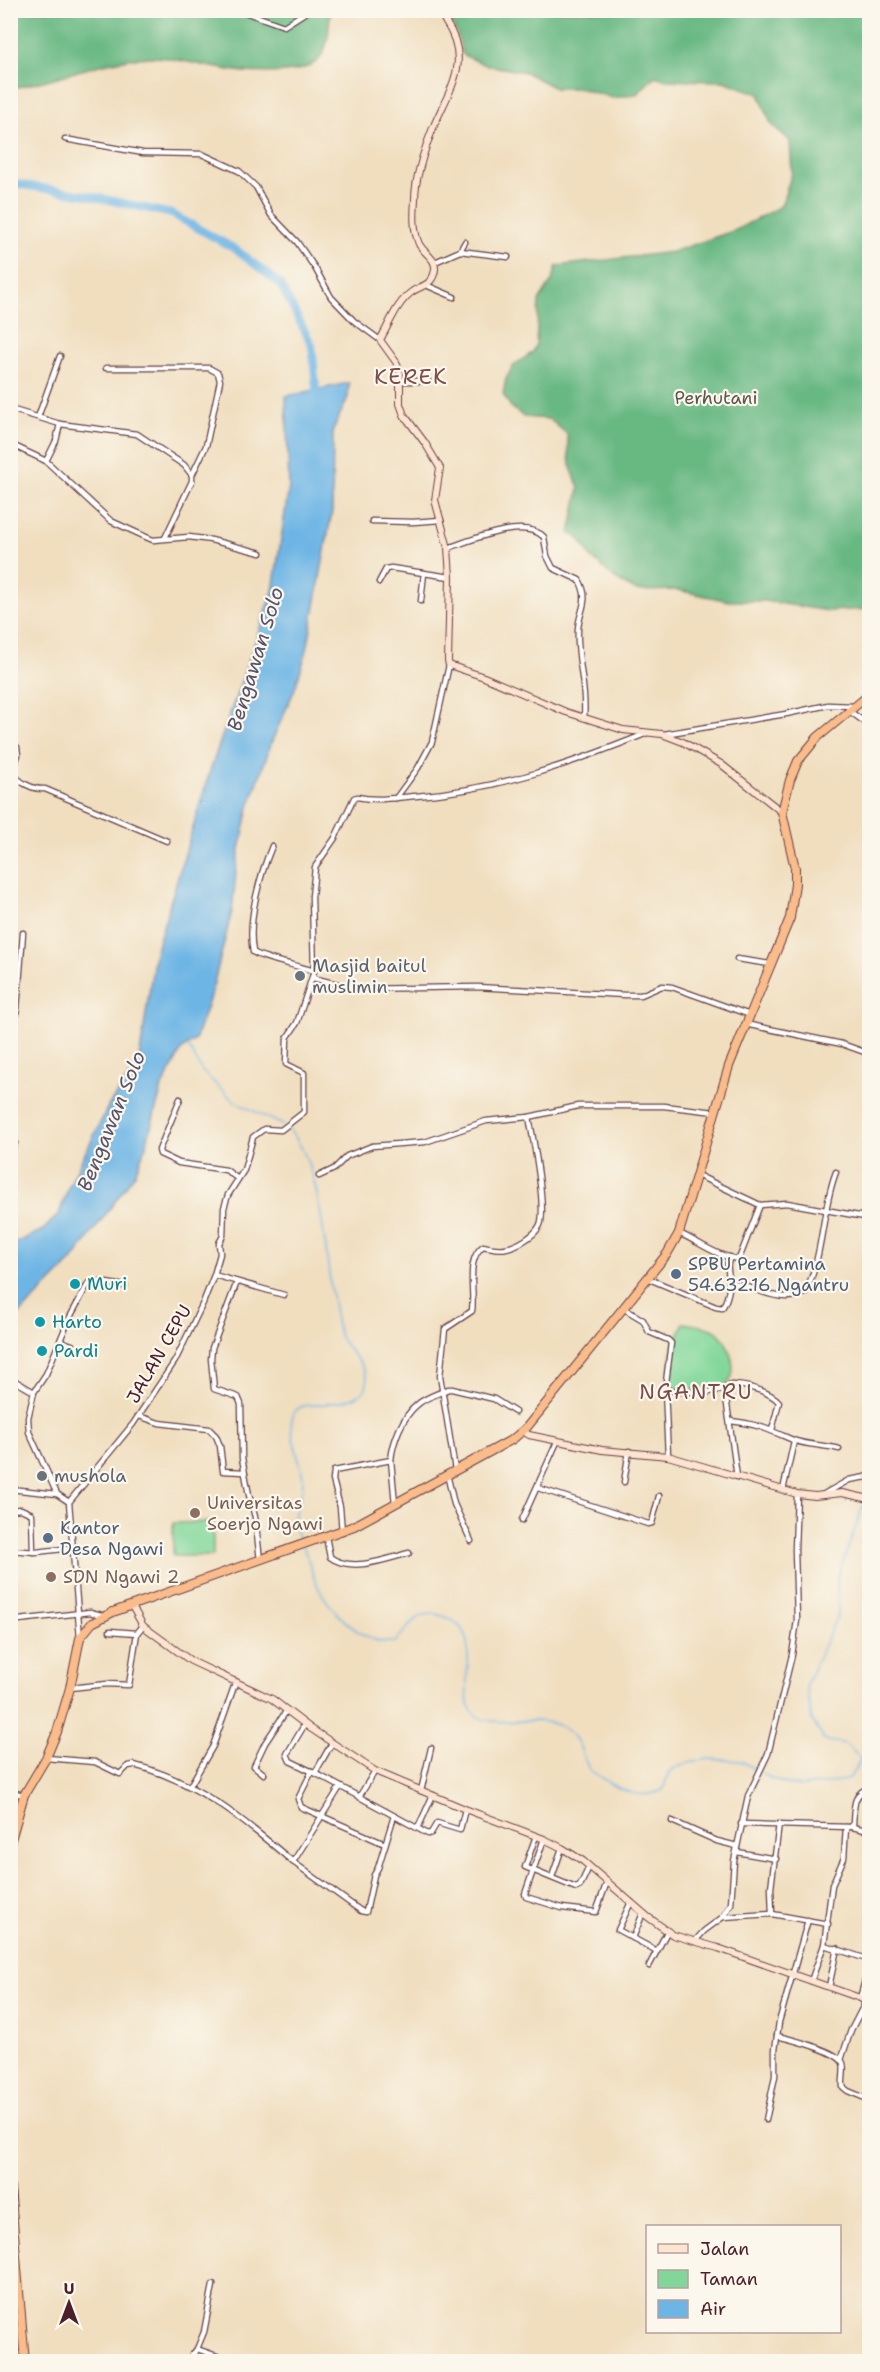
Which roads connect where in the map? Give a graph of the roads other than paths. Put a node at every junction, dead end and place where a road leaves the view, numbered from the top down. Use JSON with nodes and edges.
{"nodes":[{"id":1,"x":240,"y":10,"type":"edge"},
{"id":2,"x":309,"y":10,"type":"edge"},
{"id":3,"x":438,"y":10,"type":"edge"},
{"id":4,"x":445,"y":21,"type":"joint"},
{"id":5,"x":65,"y":139,"type":"dead end"},
{"id":6,"x":465,"y":242,"type":"dead end"},
{"id":7,"x":460,"y":251,"type":"junction"},
{"id":8,"x":508,"y":257,"type":"dead end"},
{"id":9,"x":435,"y":262,"type":"junction"},
{"id":10,"x":426,"y":285,"type":"junction"},
{"id":11,"x":454,"y":297,"type":"dead end"},
{"id":12,"x":380,"y":340,"type":"junction"},
{"id":13,"x":60,"y":356,"type":"dead end"},
{"id":14,"x":106,"y":368,"type":"dead end"},
{"id":15,"x":401,"y":381,"type":"junction"},
{"id":16,"x":428,"y":381,"type":"dead end"},
{"id":17,"x":10,"y":409,"type":"edge"},
{"id":18,"x":38,"y":417,"type":"junction"},
{"id":19,"x":60,"y":424,"type":"junction"},
{"id":20,"x":10,"y":444,"type":"edge"},
{"id":21,"x":46,"y":461,"type":"junction"},
{"id":22,"x":192,"y":475,"type":"junction"},
{"id":23,"x":441,"y":520,"type":"junction"},
{"id":24,"x":372,"y":521,"type":"dead end"},
{"id":25,"x":165,"y":538,"type":"junction"},
{"id":26,"x":448,"y":548,"type":"junction"},
{"id":27,"x":261,"y":553,"type":"dead end"},
{"id":28,"x":424,"y":573,"type":"junction"},
{"id":29,"x":450,"y":577,"type":"junction"},
{"id":30,"x":379,"y":582,"type":"dead end"},
{"id":31,"x":421,"y":601,"type":"dead end"},
{"id":32,"x":449,"y":665,"type":"junction"},
{"id":33,"x":870,"y":694,"type":"edge"},
{"id":34,"x":851,"y":708,"type":"junction"},
{"id":35,"x":584,"y":717,"type":"junction"},
{"id":36,"x":870,"y":726,"type":"edge"},
{"id":37,"x":645,"y":734,"type":"junction"},
{"id":38,"x":662,"y":734,"type":"junction"},
{"id":39,"x":10,"y":742,"type":"edge"},
{"id":40,"x":396,"y":798,"type":"junction"},
{"id":41,"x":782,"y":812,"type":"junction"},
{"id":42,"x":167,"y":841,"type":"dead end"},
{"id":43,"x":272,"y":846,"type":"dead end"},
{"id":44,"x":23,"y":933,"type":"dead end"},
{"id":45,"x":737,"y":959,"type":"dead end"},
{"id":46,"x":20,"y":962,"type":"junction"},
{"id":47,"x":10,"y":963,"type":"edge"},
{"id":48,"x":770,"y":964,"type":"junction"},
{"id":49,"x":314,"y":971,"type":"junction"},
{"id":50,"x":312,"y":978,"type":"junction"},
{"id":51,"x":750,"y":1015,"type":"junction"},
{"id":52,"x":745,"y":1024,"type":"junction"},
{"id":53,"x":10,"y":1031,"type":"edge"},
{"id":54,"x":870,"y":1054,"type":"edge"},
{"id":55,"x":180,"y":1099,"type":"dead end"},
{"id":56,"x":716,"y":1112,"type":"junction"},
{"id":57,"x":529,"y":1118,"type":"junction"},
{"id":58,"x":10,"y":1134,"type":"edge"},
{"id":59,"x":10,"y":1153,"type":"edge"},
{"id":60,"x":836,"y":1172,"type":"dead end"},
{"id":61,"x":697,"y":1175,"type":"junction"},
{"id":62,"x":319,"y":1176,"type":"dead end"},
{"id":63,"x":238,"y":1179,"type":"junction"},
{"id":64,"x":760,"y":1204,"type":"junction"},
{"id":65,"x":825,"y":1210,"type":"junction"},
{"id":66,"x":870,"y":1218,"type":"edge"},
{"id":67,"x":679,"y":1233,"type":"junction"},
{"id":68,"x":730,"y":1257,"type":"junction"},
{"id":69,"x":214,"y":1275,"type":"junction"},
{"id":70,"x":647,"y":1278,"type":"junction"},
{"id":71,"x":237,"y":1282,"type":"junction"},
{"id":72,"x":729,"y":1282,"type":"junction"},
{"id":73,"x":125,"y":1286,"type":"dead end"},
{"id":74,"x":284,"y":1295,"type":"dead end"},
{"id":75,"x":623,"y":1308,"type":"junction"},
{"id":76,"x":61,"y":1341,"type":"junction"},
{"id":77,"x":72,"y":1346,"type":"dead end"},
{"id":78,"x":10,"y":1378,"type":"edge"},
{"id":79,"x":665,"y":1390,"type":"junction"},
{"id":80,"x":726,"y":1390,"type":"junction"},
{"id":81,"x":443,"y":1391,"type":"junction"},
{"id":82,"x":34,"y":1392,"type":"junction"},
{"id":83,"x":515,"y":1412,"type":"dead end"},
{"id":84,"x":140,"y":1416,"type":"junction"},
{"id":85,"x":730,"y":1421,"type":"junction"},
{"id":86,"x":772,"y":1430,"type":"junction"},
{"id":87,"x":523,"y":1431,"type":"junction"},
{"id":88,"x":794,"y":1441,"type":"junction"},
{"id":89,"x":557,"y":1442,"type":"junction"},
{"id":90,"x":839,"y":1449,"type":"dead end"},
{"id":91,"x":629,"y":1451,"type":"junction"},
{"id":92,"x":668,"y":1456,"type":"junction"},
{"id":93,"x":391,"y":1460,"type":"junction"},
{"id":94,"x":244,"y":1472,"type":"junction"},
{"id":95,"x":451,"y":1472,"type":"junction"},
{"id":96,"x":736,"y":1477,"type":"junction"},
{"id":97,"x":868,"y":1478,"type":"edge"},
{"id":98,"x":624,"y":1482,"type":"dead end"},
{"id":99,"x":538,"y":1488,"type":"junction"},
{"id":100,"x":10,"y":1489,"type":"edge"},
{"id":101,"x":783,"y":1490,"type":"junction"},
{"id":102,"x":57,"y":1494,"type":"junction"},
{"id":103,"x":797,"y":1494,"type":"junction"},
{"id":104,"x":824,"y":1494,"type":"junction"},
{"id":105,"x":658,"y":1496,"type":"dead end"},
{"id":106,"x":870,"y":1499,"type":"edge"},
{"id":107,"x":69,"y":1502,"type":"junction"},
{"id":108,"x":394,"y":1504,"type":"junction"},
{"id":109,"x":10,"y":1510,"type":"edge"},
{"id":110,"x":522,"y":1520,"type":"dead end"},
{"id":111,"x":342,"y":1532,"type":"junction"},
{"id":112,"x":326,"y":1537,"type":"junction"},
{"id":113,"x":471,"y":1541,"type":"dead end"},
{"id":114,"x":72,"y":1548,"type":"junction"},
{"id":115,"x":10,"y":1550,"type":"edge"},
{"id":116,"x":33,"y":1552,"type":"junction"},
{"id":117,"x":409,"y":1552,"type":"dead end"},
{"id":118,"x":260,"y":1561,"type":"junction"},
{"id":119,"x":132,"y":1606,"type":"junction"},
{"id":120,"x":77,"y":1614,"type":"junction"},
{"id":121,"x":105,"y":1616,"type":"junction"},
{"id":122,"x":10,"y":1621,"type":"edge"},
{"id":123,"x":143,"y":1626,"type":"junction"},
{"id":124,"x":110,"y":1631,"type":"dead end"},
{"id":125,"x":137,"y":1633,"type":"junction"},
{"id":126,"x":80,"y":1638,"type":"junction"},
{"id":127,"x":236,"y":1681,"type":"junction"},
{"id":128,"x":70,"y":1688,"type":"junction"},
{"id":129,"x":287,"y":1710,"type":"junction"},
{"id":130,"x":305,"y":1724,"type":"junction"},
{"id":131,"x":332,"y":1743,"type":"junction"},
{"id":132,"x":431,"y":1748,"type":"dead end"},
{"id":133,"x":46,"y":1758,"type":"junction"},
{"id":134,"x":375,"y":1771,"type":"junction"},
{"id":135,"x":313,"y":1772,"type":"junction"},
{"id":136,"x":264,"y":1774,"type":"dead end"},
{"id":137,"x":189,"y":1786,"type":"junction"},
{"id":138,"x":340,"y":1787,"type":"junction"},
{"id":139,"x":870,"y":1788,"type":"edge"},
{"id":140,"x":421,"y":1791,"type":"junction"},
{"id":141,"x":10,"y":1792,"type":"edge"},
{"id":142,"x":24,"y":1796,"type":"junction"},
{"id":143,"x":433,"y":1796,"type":"junction"},
{"id":144,"x":359,"y":1797,"type":"junction"},
{"id":145,"x":465,"y":1809,"type":"junction"},
{"id":146,"x":321,"y":1816,"type":"junction"},
{"id":147,"x":394,"y":1816,"type":"junction"},
{"id":148,"x":672,"y":1821,"type":"dead end"},
{"id":149,"x":741,"y":1824,"type":"junction"},
{"id":150,"x":779,"y":1824,"type":"junction"},
{"id":151,"x":849,"y":1827,"type":"junction"},
{"id":152,"x":418,"y":1828,"type":"junction"},
{"id":153,"x":870,"y":1831,"type":"edge"},
{"id":154,"x":536,"y":1836,"type":"junction"},
{"id":155,"x":544,"y":1839,"type":"junction"},
{"id":156,"x":10,"y":1844,"type":"edge"},
{"id":157,"x":385,"y":1844,"type":"junction"},
{"id":158,"x":737,"y":1846,"type":"junction"},
{"id":159,"x":562,"y":1848,"type":"junction"},
{"id":160,"x":737,"y":1852,"type":"junction"},
{"id":161,"x":776,"y":1859,"type":"junction"},
{"id":162,"x":293,"y":1862,"type":"junction"},
{"id":163,"x":589,"y":1867,"type":"junction"},
{"id":164,"x":533,"y":1869,"type":"junction"},
{"id":165,"x":552,"y":1877,"type":"junction"},
{"id":166,"x":607,"y":1882,"type":"junction"},
{"id":167,"x":630,"y":1902,"type":"junction"},
{"id":168,"x":643,"y":1913,"type":"junction"},
{"id":169,"x":772,"y":1914,"type":"junction"},
{"id":170,"x":723,"y":1917,"type":"junction"},
{"id":171,"x":808,"y":1920,"type":"junction"},
{"id":172,"x":828,"y":1924,"type":"junction"},
{"id":173,"x":667,"y":1932,"type":"junction"},
{"id":174,"x":633,"y":1938,"type":"junction"},
{"id":175,"x":695,"y":1941,"type":"junction"},
{"id":176,"x":824,"y":1945,"type":"junction"},
{"id":177,"x":837,"y":1948,"type":"junction"},
{"id":178,"x":657,"y":1951,"type":"junction"},
{"id":179,"x":870,"y":1962,"type":"edge"},
{"id":180,"x":649,"y":1965,"type":"dead end"},
{"id":181,"x":792,"y":1975,"type":"junction"},
{"id":182,"x":811,"y":1981,"type":"junction"},
{"id":183,"x":829,"y":1987,"type":"junction"},
{"id":184,"x":865,"y":2001,"type":"edge"},
{"id":185,"x":777,"y":2036,"type":"junction"},
{"id":186,"x":841,"y":2060,"type":"junction"},
{"id":187,"x":870,"y":2100,"type":"edge"},
{"id":188,"x":766,"y":2120,"type":"dead end"},
{"id":189,"x":10,"y":2186,"type":"edge"},
{"id":190,"x":213,"y":2285,"type":"dead end"},
{"id":191,"x":197,"y":2349,"type":"junction"},
{"id":192,"x":192,"y":2354,"type":"junction"},
{"id":193,"x":217,"y":2356,"type":"dead end"},
{"id":194,"x":25,"y":2361,"type":"edge"},
{"id":195,"x":187,"y":2361,"type":"edge"},
{"id":196,"x":205,"y":2361,"type":"edge"}],
"edges":[{"from":1,"to":2,"type":"street"},
{"from":3,"to":4,"type":"street"},
{"from":4,"to":9,"type":"street"},
{"from":5,"to":12,"type":"street"},
{"from":6,"to":7,"type":"street"},
{"from":7,"to":8,"type":"street"},
{"from":7,"to":9,"type":"street"},
{"from":9,"to":10,"type":"street"},
{"from":10,"to":11,"type":"street"},
{"from":10,"to":12,"type":"street"},
{"from":12,"to":15,"type":"street"},
{"from":13,"to":18,"type":"street"},
{"from":14,"to":22,"type":"street"},
{"from":15,"to":16,"type":"street"},
{"from":15,"to":23,"type":"street"},
{"from":17,"to":18,"type":"street"},
{"from":18,"to":19,"type":"street"},
{"from":19,"to":21,"type":"street"},
{"from":19,"to":22,"type":"street"},
{"from":20,"to":21,"type":"street"},
{"from":21,"to":25,"type":"street"},
{"from":22,"to":25,"type":"street"},
{"from":23,"to":24,"type":"street"},
{"from":23,"to":26,"type":"street"},
{"from":25,"to":27,"type":"street"},
{"from":26,"to":29,"type":"street"},
{"from":26,"to":35,"type":"street"},
{"from":28,"to":29,"type":"street"},
{"from":28,"to":30,"type":"street"},
{"from":28,"to":31,"type":"street"},
{"from":29,"to":32,"type":"street"},
{"from":32,"to":35,"type":"street"},
{"from":32,"to":40,"type":"street"},
{"from":33,"to":34,"type":"highway"},
{"from":34,"to":36,"type":"street"},
{"from":34,"to":38,"type":"street"},
{"from":34,"to":41,"type":"highway"},
{"from":35,"to":37,"type":"street"},
{"from":37,"to":38,"type":"street"},
{"from":37,"to":40,"type":"street"},
{"from":38,"to":41,"type":"street"},
{"from":39,"to":42,"type":"street"},
{"from":40,"to":49,"type":"street"},
{"from":41,"to":48,"type":"highway"},
{"from":43,"to":49,"type":"street"},
{"from":44,"to":46,"type":"street"},
{"from":45,"to":48,"type":"street"},
{"from":46,"to":47,"type":"street"},
{"from":46,"to":53,"type":"street"},
{"from":48,"to":51,"type":"highway"},
{"from":49,"to":50,"type":"street"},
{"from":50,"to":51,"type":"street"},
{"from":50,"to":63,"type":"street","name":"JALAN CEPU"},
{"from":51,"to":52,"type":"highway"},
{"from":52,"to":54,"type":"street"},
{"from":52,"to":56,"type":"highway"},
{"from":55,"to":63,"type":"street"},
{"from":56,"to":57,"type":"street"},
{"from":56,"to":61,"type":"highway"},
{"from":57,"to":62,"type":"street"},
{"from":57,"to":81,"type":"street"},
{"from":58,"to":59,"type":"street"},
{"from":60,"to":65,"type":"street"},
{"from":61,"to":64,"type":"street"},
{"from":61,"to":67,"type":"highway"},
{"from":63,"to":69,"type":"street","name":"JALAN CEPU"},
{"from":64,"to":65,"type":"street"},
{"from":64,"to":68,"type":"street"},
{"from":65,"to":66,"type":"street"},
{"from":65,"to":72,"type":"street"},
{"from":67,"to":68,"type":"street"},
{"from":67,"to":70,"type":"highway"},
{"from":68,"to":72,"type":"street"},
{"from":69,"to":71,"type":"street"},
{"from":69,"to":84,"type":"street","name":"JALAN CEPU"},
{"from":70,"to":72,"type":"street"},
{"from":70,"to":75,"type":"highway"},
{"from":71,"to":74,"type":"street"},
{"from":71,"to":94,"type":"street"},
{"from":73,"to":76,"type":"street"},
{"from":75,"to":79,"type":"street"},
{"from":75,"to":87,"type":"highway"},
{"from":76,"to":77,"type":"street"},
{"from":76,"to":82,"type":"street"},
{"from":78,"to":82,"type":"street"},
{"from":79,"to":80,"type":"street"},
{"from":79,"to":92,"type":"street"},
{"from":80,"to":85,"type":"street"},
{"from":80,"to":86,"type":"street"},
{"from":81,"to":83,"type":"street"},
{"from":81,"to":93,"type":"street"},
{"from":81,"to":95,"type":"street"},
{"from":82,"to":102,"type":"street"},
{"from":84,"to":94,"type":"street"},
{"from":84,"to":107,"type":"street","name":"JALAN CEPU"},
{"from":85,"to":86,"type":"street"},
{"from":85,"to":96,"type":"street"},
{"from":86,"to":88,"type":"street"},
{"from":87,"to":89,"type":"street"},
{"from":87,"to":95,"type":"highway"},
{"from":88,"to":90,"type":"street"},
{"from":88,"to":101,"type":"street"},
{"from":89,"to":91,"type":"street"},
{"from":89,"to":99,"type":"street"},
{"from":91,"to":92,"type":"street"},
{"from":91,"to":98,"type":"street"},
{"from":92,"to":96,"type":"street"},
{"from":93,"to":108,"type":"street"},
{"from":93,"to":111,"type":"street"},
{"from":94,"to":118,"type":"street"},
{"from":95,"to":108,"type":"highway"},
{"from":95,"to":113,"type":"street"},
{"from":96,"to":101,"type":"street"},
{"from":97,"to":104,"type":"street"},
{"from":99,"to":105,"type":"street"},
{"from":99,"to":110,"type":"street"},
{"from":100,"to":102,"type":"street"},
{"from":101,"to":103,"type":"street"},
{"from":102,"to":107,"type":"street"},
{"from":103,"to":104,"type":"street"},
{"from":103,"to":149,"type":"street"},
{"from":104,"to":106,"type":"street"},
{"from":107,"to":114,"type":"street"},
{"from":108,"to":111,"type":"highway"},
{"from":109,"to":116,"type":"street"},
{"from":111,"to":112,"type":"highway"},
{"from":112,"to":117,"type":"street"},
{"from":112,"to":118,"type":"highway"},
{"from":114,"to":116,"type":"street"},
{"from":114,"to":120,"type":"street"},
{"from":115,"to":116,"type":"street"},
{"from":118,"to":119,"type":"highway"},
{"from":119,"to":121,"type":"highway"},
{"from":119,"to":123,"type":"street"},
{"from":120,"to":121,"type":"street"},
{"from":120,"to":122,"type":"street"},
{"from":120,"to":126,"type":"street"},
{"from":121,"to":126,"type":"highway"},
{"from":123,"to":125,"type":"street"},
{"from":123,"to":127,"type":"street"},
{"from":124,"to":125,"type":"street"},
{"from":125,"to":128,"type":"street"},
{"from":126,"to":128,"type":"highway"},
{"from":127,"to":129,"type":"street"},
{"from":127,"to":137,"type":"street"},
{"from":128,"to":133,"type":"highway"},
{"from":129,"to":130,"type":"street"},
{"from":129,"to":136,"type":"street"},
{"from":130,"to":131,"type":"street"},
{"from":130,"to":135,"type":"street"},
{"from":131,"to":134,"type":"street"},
{"from":131,"to":135,"type":"street"},
{"from":132,"to":140,"type":"street"},
{"from":133,"to":137,"type":"street"},
{"from":133,"to":142,"type":"highway"},
{"from":134,"to":140,"type":"street"},
{"from":134,"to":144,"type":"street"},
{"from":135,"to":138,"type":"street"},
{"from":135,"to":146,"type":"street"},
{"from":137,"to":162,"type":"street"},
{"from":138,"to":144,"type":"street"},
{"from":138,"to":146,"type":"street"},
{"from":139,"to":151,"type":"street"},
{"from":140,"to":143,"type":"street"},
{"from":141,"to":142,"type":"street"},
{"from":142,"to":156,"type":"highway"},
{"from":143,"to":145,"type":"street"},
{"from":143,"to":152,"type":"street"},
{"from":144,"to":147,"type":"street"},
{"from":145,"to":152,"type":"street"},
{"from":145,"to":154,"type":"street"},
{"from":146,"to":157,"type":"street"},
{"from":146,"to":162,"type":"street"},
{"from":147,"to":152,"type":"street"},
{"from":147,"to":157,"type":"street"},
{"from":148,"to":158,"type":"street"},
{"from":149,"to":150,"type":"street"},
{"from":149,"to":158,"type":"street"},
{"from":150,"to":151,"type":"street"},
{"from":150,"to":161,"type":"street"},
{"from":151,"to":153,"type":"street"},
{"from":151,"to":172,"type":"street"},
{"from":154,"to":155,"type":"street"},
{"from":154,"to":164,"type":"street"},
{"from":155,"to":159,"type":"street"},
{"from":155,"to":164,"type":"street"},
{"from":157,"to":162,"type":"street"},
{"from":158,"to":160,"type":"street"},
{"from":159,"to":163,"type":"street"},
{"from":159,"to":165,"type":"street"},
{"from":160,"to":161,"type":"street"},
{"from":160,"to":170,"type":"street"},
{"from":161,"to":169,"type":"street"},
{"from":163,"to":165,"type":"street"},
{"from":163,"to":166,"type":"street"},
{"from":164,"to":165,"type":"street"},
{"from":164,"to":166,"type":"street"},
{"from":166,"to":167,"type":"street"},
{"from":167,"to":168,"type":"street"},
{"from":167,"to":174,"type":"street"},
{"from":168,"to":173,"type":"street"},
{"from":168,"to":174,"type":"street"},
{"from":169,"to":170,"type":"street"},
{"from":169,"to":171,"type":"street"},
{"from":170,"to":175,"type":"street"},
{"from":171,"to":172,"type":"street"},
{"from":171,"to":181,"type":"street"},
{"from":172,"to":176,"type":"street"},
{"from":173,"to":175,"type":"street"},
{"from":173,"to":178,"type":"street"},
{"from":174,"to":178,"type":"street"},
{"from":175,"to":181,"type":"street"},
{"from":176,"to":177,"type":"street"},
{"from":176,"to":182,"type":"street"},
{"from":177,"to":179,"type":"street"},
{"from":177,"to":183,"type":"street"},
{"from":178,"to":180,"type":"street"},
{"from":179,"to":184,"type":"street"},
{"from":181,"to":182,"type":"street"},
{"from":181,"to":185,"type":"street"},
{"from":182,"to":183,"type":"street"},
{"from":183,"to":184,"type":"street"},
{"from":184,"to":186,"type":"street"},
{"from":185,"to":186,"type":"street"},
{"from":185,"to":188,"type":"street"},
{"from":186,"to":187,"type":"street"},
{"from":189,"to":194,"type":"highway"},
{"from":190,"to":191,"type":"street"},
{"from":191,"to":192,"type":"street"},
{"from":191,"to":193,"type":"street"},
{"from":192,"to":195,"type":"street"},
{"from":192,"to":196,"type":"street"}]}
